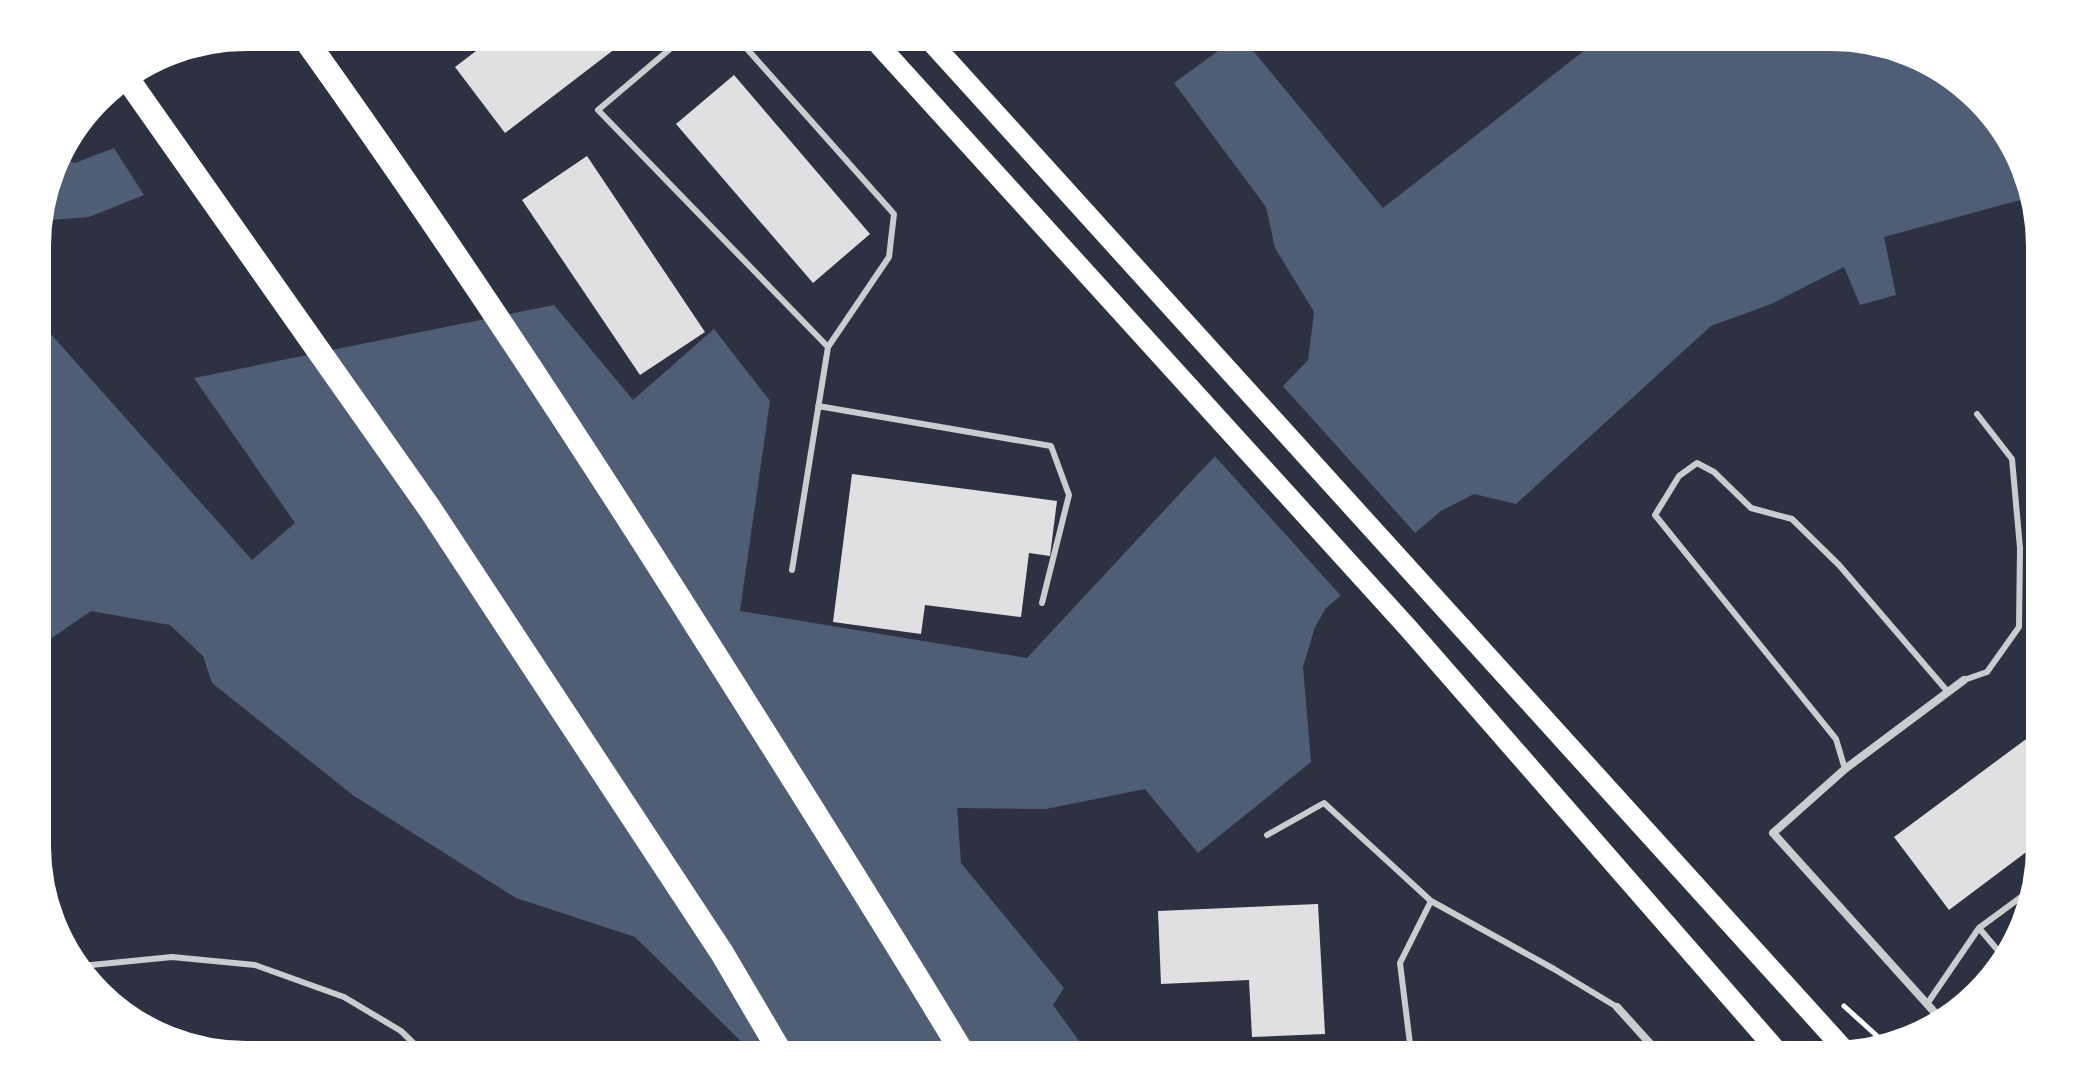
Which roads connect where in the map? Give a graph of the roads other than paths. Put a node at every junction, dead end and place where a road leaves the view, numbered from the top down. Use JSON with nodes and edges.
{"nodes":[{"id":1,"x":310,"y":46,"type":"edge"},
{"id":2,"x":673,"y":46,"type":"edge"},
{"id":3,"x":744,"y":46,"type":"edge"},
{"id":4,"x":880,"y":46,"type":"edge"},
{"id":5,"x":935,"y":46,"type":"edge"},
{"id":6,"x":130,"y":83,"type":"edge"},
{"id":7,"x":828,"y":347,"type":"junction"},
{"id":8,"x":818,"y":406,"type":"junction"},
{"id":9,"x":1977,"y":414,"type":"dead end"},
{"id":10,"x":792,"y":570,"type":"dead end"},
{"id":11,"x":1042,"y":603,"type":"dead end"},
{"id":12,"x":1964,"y":680,"type":"joint"},
{"id":13,"x":1948,"y":692,"type":"junction"},
{"id":14,"x":1845,"y":769,"type":"junction"},
{"id":15,"x":1267,"y":835,"type":"dead end"},
{"id":16,"x":2025,"y":894,"type":"edge"},
{"id":17,"x":1431,"y":901,"type":"junction"},
{"id":18,"x":1979,"y":928,"type":"junction"},
{"id":19,"x":2000,"y":952,"type":"edge"},
{"id":20,"x":86,"y":965,"type":"edge"},
{"id":21,"x":1927,"y":1004,"type":"junction"},
{"id":22,"x":1617,"y":1007,"type":"joint"},
{"id":23,"x":1937,"y":1015,"type":"edge"},
{"id":24,"x":417,"y":1046,"type":"edge"},
{"id":25,"x":777,"y":1046,"type":"edge"},
{"id":26,"x":959,"y":1046,"type":"edge"},
{"id":27,"x":1410,"y":1046,"type":"edge"},
{"id":28,"x":1652,"y":1046,"type":"edge"},
{"id":29,"x":1773,"y":1046,"type":"edge"},
{"id":30,"x":1841,"y":1046,"type":"edge"}],
"edges":[{"from":1,"to":26,"type":"highway"},
{"from":2,"to":7,"type":"lane"},
{"from":3,"to":7,"type":"lane"},
{"from":4,"to":29,"type":"main road"},
{"from":5,"to":30,"type":"main road"},
{"from":6,"to":25,"type":"highway"},
{"from":7,"to":8,"type":"lane"},
{"from":8,"to":10,"type":"lane"},
{"from":8,"to":11,"type":"lane"},
{"from":9,"to":12,"type":"lane"},
{"from":12,"to":13,"type":"street"},
{"from":13,"to":14,"type":"street"},
{"from":13,"to":14,"type":"lane"},
{"from":14,"to":21,"type":"street"},
{"from":15,"to":17,"type":"lane"},
{"from":16,"to":18,"type":"lane"},
{"from":17,"to":22,"type":"lane"},
{"from":17,"to":27,"type":"lane"},
{"from":18,"to":19,"type":"lane"},
{"from":18,"to":21,"type":"lane"},
{"from":20,"to":24,"type":"lane"},
{"from":21,"to":23,"type":"street"},
{"from":22,"to":28,"type":"street"}]}
